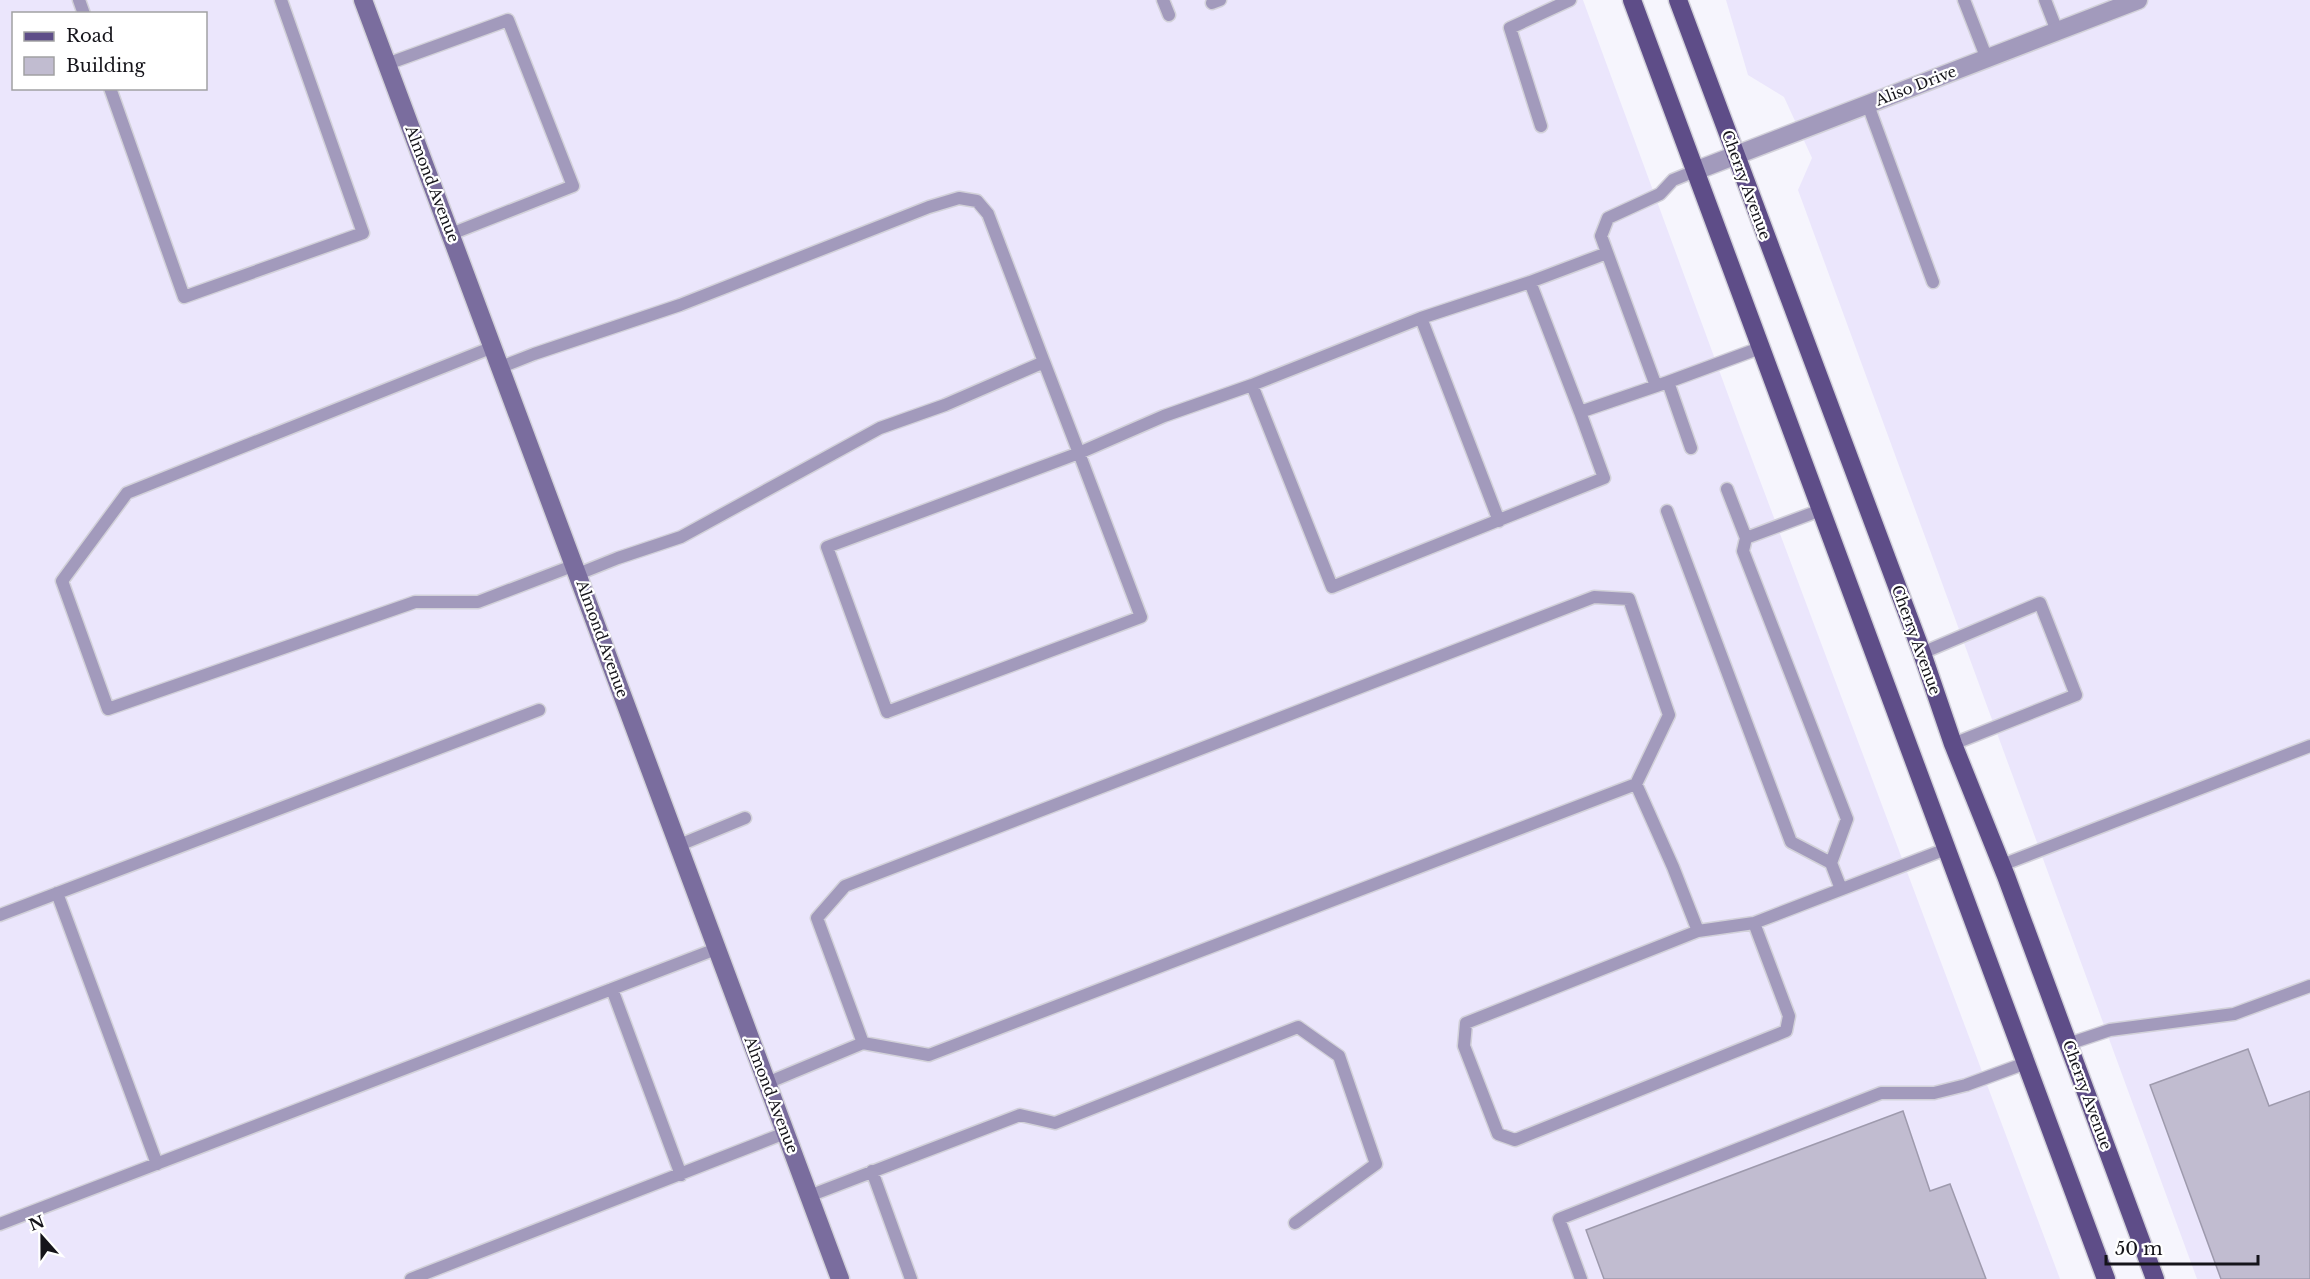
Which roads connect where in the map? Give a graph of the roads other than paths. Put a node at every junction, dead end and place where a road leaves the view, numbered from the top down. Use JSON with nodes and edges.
{"nodes":[{"id":1,"x":280,"y":0,"type":"edge"},
{"id":2,"x":363,"y":0,"type":"edge"},
{"id":3,"x":1163,"y":0,"type":"edge"},
{"id":4,"x":1570,"y":0,"type":"edge"},
{"id":5,"x":1632,"y":0,"type":"edge"},
{"id":6,"x":1678,"y":0,"type":"edge"},
{"id":7,"x":1964,"y":0,"type":"edge"},
{"id":8,"x":2045,"y":0,"type":"edge"},
{"id":9,"x":2138,"y":0,"type":"edge"},
{"id":10,"x":1169,"y":15,"type":"dead end"},
{"id":11,"x":2057,"y":31,"type":"junction"},
{"id":12,"x":1987,"y":58,"type":"junction"},
{"id":13,"x":387,"y":64,"type":"junction"},
{"id":14,"x":111,"y":90,"type":"edge"},
{"id":15,"x":1868,"y":105,"type":"junction"},
{"id":16,"x":1541,"y":126,"type":"dead end"},
{"id":17,"x":1735,"y":156,"type":"junction"},
{"id":18,"x":1695,"y":171,"type":"junction"},
{"id":19,"x":451,"y":234,"type":"junction"},
{"id":20,"x":1607,"y":253,"type":"junction"},
{"id":21,"x":1530,"y":282,"type":"junction"},
{"id":22,"x":1933,"y":282,"type":"dead end"},
{"id":23,"x":1421,"y":318,"type":"junction"},
{"id":24,"x":493,"y":347,"type":"junction"},
{"id":25,"x":1760,"y":348,"type":"junction"},
{"id":26,"x":1044,"y":362,"type":"junction"},
{"id":27,"x":501,"y":368,"type":"junction"},
{"id":28,"x":1662,"y":384,"type":"junction"},
{"id":29,"x":1252,"y":385,"type":"junction"},
{"id":30,"x":1580,"y":412,"type":"junction"},
{"id":31,"x":1691,"y":448,"type":"dead end"},
{"id":32,"x":1078,"y":453,"type":"junction"},
{"id":33,"x":1727,"y":489,"type":"dead end"},
{"id":34,"x":1821,"y":510,"type":"junction"},
{"id":35,"x":1667,"y":511,"type":"dead end"},
{"id":36,"x":1499,"y":521,"type":"junction"},
{"id":37,"x":1746,"y":538,"type":"junction"},
{"id":38,"x":577,"y":570,"type":"junction"},
{"id":39,"x":1922,"y":652,"type":"junction"},
{"id":40,"x":539,"y":710,"type":"dead end"},
{"id":41,"x":1953,"y":744,"type":"junction"},
{"id":42,"x":2310,"y":746,"type":"edge"},
{"id":43,"x":1636,"y":784,"type":"junction"},
{"id":44,"x":744,"y":818,"type":"dead end"},
{"id":45,"x":677,"y":846,"type":"junction"},
{"id":46,"x":1946,"y":849,"type":"junction"},
{"id":47,"x":1832,"y":863,"type":"junction"},
{"id":48,"x":2002,"y":865,"type":"junction"},
{"id":49,"x":1841,"y":889,"type":"junction"},
{"id":50,"x":57,"y":893,"type":"junction"},
{"id":51,"x":0,"y":915,"type":"edge"},
{"id":52,"x":1754,"y":923,"type":"junction"},
{"id":53,"x":1698,"y":931,"type":"junction"},
{"id":54,"x":716,"y":949,"type":"junction"},
{"id":55,"x":2310,"y":986,"type":"edge"},
{"id":56,"x":612,"y":989,"type":"junction"},
{"id":57,"x":863,"y":1043,"type":"junction"},
{"id":58,"x":2068,"y":1044,"type":"junction"},
{"id":59,"x":2026,"y":1063,"type":"junction"},
{"id":60,"x":766,"y":1083,"type":"junction"},
{"id":61,"x":785,"y":1133,"type":"junction"},
{"id":62,"x":157,"y":1164,"type":"junction"},
{"id":63,"x":872,"y":1171,"type":"junction"},
{"id":64,"x":681,"y":1175,"type":"junction"},
{"id":65,"x":809,"y":1196,"type":"junction"},
{"id":66,"x":1295,"y":1223,"type":"dead end"},
{"id":67,"x":0,"y":1224,"type":"edge"},
{"id":68,"x":411,"y":1279,"type":"edge"},
{"id":69,"x":840,"y":1279,"type":"edge"},
{"id":70,"x":911,"y":1279,"type":"edge"},
{"id":71,"x":1581,"y":1279,"type":"edge"},
{"id":72,"x":2106,"y":1279,"type":"edge"},
{"id":73,"x":2155,"y":1279,"type":"edge"}],
"edges":[{"from":1,"to":14,"type":"lane"},
{"from":2,"to":13,"type":"street","name":"Almond Avenue"},
{"from":3,"to":10,"type":"lane"},
{"from":4,"to":16,"type":"lane"},
{"from":5,"to":18,"type":"main road"},
{"from":6,"to":17,"type":"main road","name":"Cherry Avenue"},
{"from":7,"to":12,"type":"lane"},
{"from":8,"to":11,"type":"lane"},
{"from":9,"to":11,"type":"street","name":"Aliso Drive"},
{"from":11,"to":12,"type":"street","name":"Aliso Drive"},
{"from":12,"to":15,"type":"street","name":"Aliso Drive"},
{"from":13,"to":19,"type":"street","name":"Almond Avenue"},
{"from":13,"to":19,"type":"lane"},
{"from":15,"to":17,"type":"street","name":"Aliso Drive"},
{"from":15,"to":22,"type":"lane"},
{"from":17,"to":18,"type":"street","name":"Aliso Drive"},
{"from":17,"to":39,"type":"main road","name":"Cherry Avenue"},
{"from":18,"to":20,"type":"lane"},
{"from":18,"to":25,"type":"main road"},
{"from":19,"to":24,"type":"street","name":"Almond Avenue"},
{"from":20,"to":21,"type":"lane"},
{"from":20,"to":28,"type":"lane"},
{"from":21,"to":23,"type":"lane"},
{"from":21,"to":30,"type":"lane"},
{"from":23,"to":29,"type":"lane"},
{"from":23,"to":36,"type":"lane"},
{"from":24,"to":27,"type":"street","name":"Almond Avenue"},
{"from":24,"to":38,"type":"lane"},
{"from":25,"to":28,"type":"lane"},
{"from":25,"to":34,"type":"main road"},
{"from":26,"to":27,"type":"lane"},
{"from":26,"to":32,"type":"lane"},
{"from":26,"to":38,"type":"lane"},
{"from":27,"to":38,"type":"street","name":"Almond Avenue"},
{"from":28,"to":30,"type":"lane"},
{"from":28,"to":31,"type":"lane"},
{"from":29,"to":32,"type":"lane"},
{"from":29,"to":36,"type":"lane"},
{"from":30,"to":36,"type":"lane"},
{"from":32,"to":32,"type":"lane"},
{"from":33,"to":37,"type":"lane"},
{"from":34,"to":37,"type":"lane"},
{"from":34,"to":46,"type":"main road"},
{"from":35,"to":47,"type":"lane"},
{"from":37,"to":47,"type":"lane"},
{"from":38,"to":45,"type":"street","name":"Almond Avenue"},
{"from":39,"to":41,"type":"main road","name":"Cherry Avenue"},
{"from":39,"to":41,"type":"lane"},
{"from":40,"to":50,"type":"lane"},
{"from":41,"to":48,"type":"main road","name":"Cherry Avenue"},
{"from":42,"to":48,"type":"lane"},
{"from":43,"to":53,"type":"lane"},
{"from":43,"to":57,"type":"lane"},
{"from":43,"to":57,"type":"lane"},
{"from":44,"to":45,"type":"lane"},
{"from":45,"to":54,"type":"street","name":"Almond Avenue"},
{"from":46,"to":49,"type":"lane"},
{"from":46,"to":59,"type":"main road"},
{"from":47,"to":49,"type":"lane"},
{"from":48,"to":58,"type":"main road","name":"Cherry Avenue"},
{"from":49,"to":52,"type":"lane"},
{"from":50,"to":51,"type":"lane"},
{"from":50,"to":62,"type":"lane"},
{"from":52,"to":53,"type":"lane"},
{"from":52,"to":53,"type":"lane"},
{"from":54,"to":56,"type":"lane"},
{"from":54,"to":60,"type":"street","name":"Almond Avenue"},
{"from":55,"to":58,"type":"lane"},
{"from":56,"to":62,"type":"lane"},
{"from":56,"to":64,"type":"lane"},
{"from":57,"to":60,"type":"lane"},
{"from":58,"to":73,"type":"main road","name":"Cherry Avenue"},
{"from":59,"to":71,"type":"lane"},
{"from":59,"to":72,"type":"main road"},
{"from":60,"to":61,"type":"street","name":"Almond Avenue"},
{"from":61,"to":64,"type":"lane"},
{"from":61,"to":65,"type":"street","name":"Almond Avenue"},
{"from":62,"to":67,"type":"lane"},
{"from":63,"to":65,"type":"lane"},
{"from":63,"to":66,"type":"lane"},
{"from":63,"to":70,"type":"lane"},
{"from":64,"to":68,"type":"lane"},
{"from":65,"to":69,"type":"street","name":"Almond Avenue"}]}
